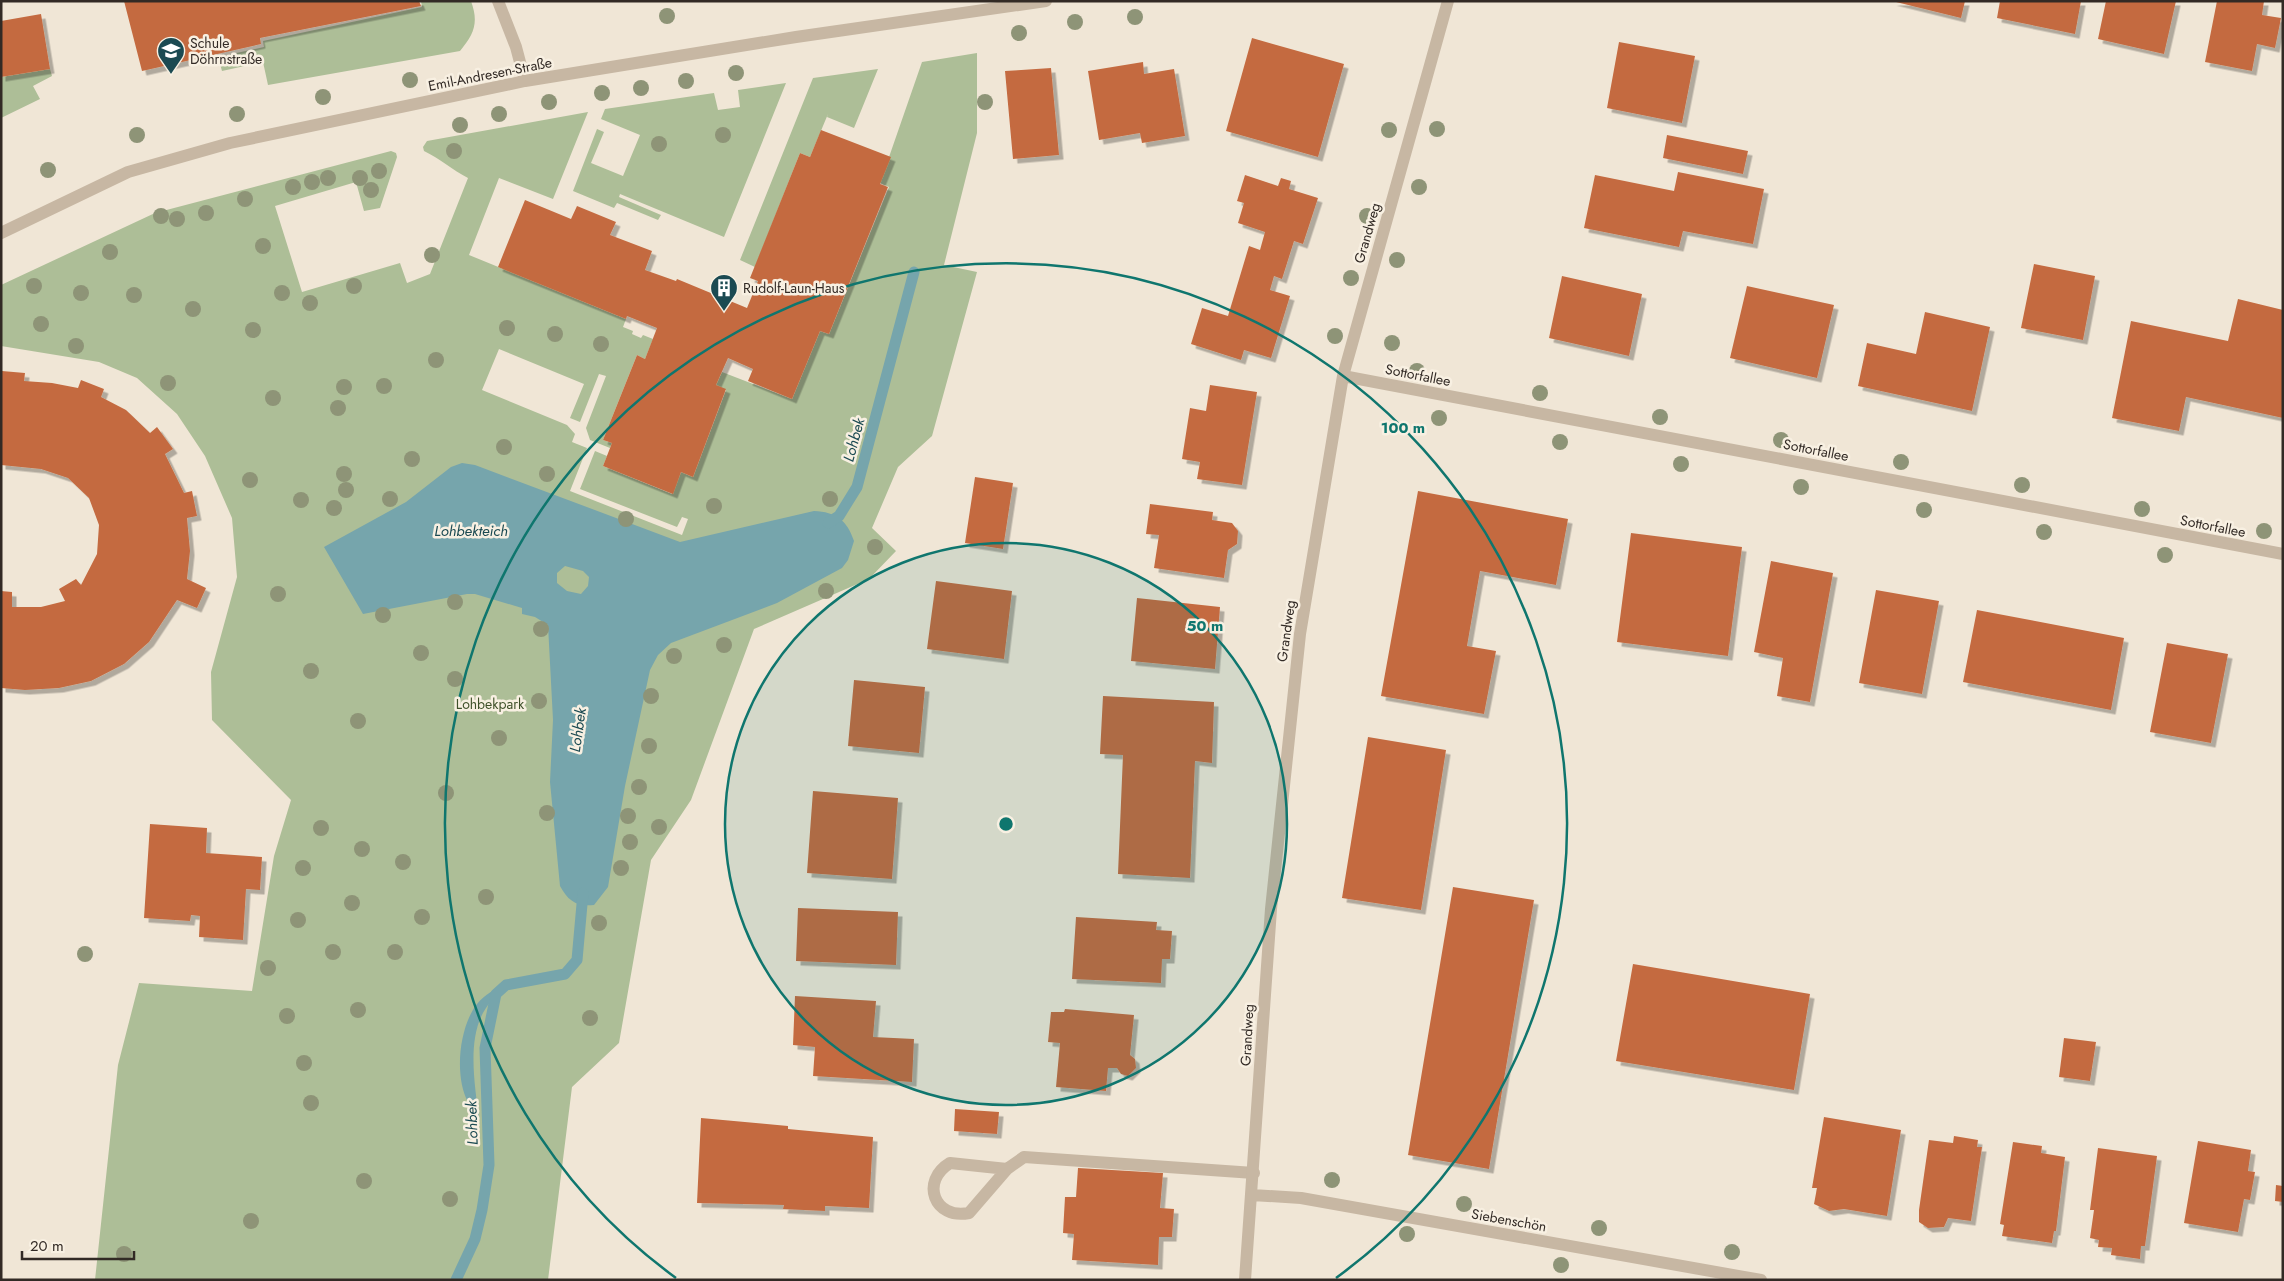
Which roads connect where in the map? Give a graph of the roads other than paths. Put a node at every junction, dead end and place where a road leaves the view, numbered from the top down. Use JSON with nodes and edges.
{"nodes":[{"id":1,"x":498,"y":1,"type":"edge"},
{"id":2,"x":1046,"y":1,"type":"edge"},
{"id":3,"x":1448,"y":1,"type":"edge"},
{"id":4,"x":1002,"y":4,"type":"edge"},
{"id":5,"x":525,"y":81,"type":"junction"},
{"id":6,"x":1,"y":233,"type":"edge"},
{"id":7,"x":1343,"y":376,"type":"junction"},
{"id":8,"x":2283,"y":554,"type":"edge"},
{"id":9,"x":1007,"y":1169,"type":"junction"},
{"id":10,"x":1254,"y":1173,"type":"junction"},
{"id":11,"x":1252,"y":1194,"type":"junction"},
{"id":12,"x":1245,"y":1280,"type":"edge"},
{"id":13,"x":1761,"y":1280,"type":"edge"}],
"edges":[{"from":1,"to":5,"type":"street"},
{"from":2,"to":4,"type":"street","name":"Emil-Andresen-Straße"},
{"from":3,"to":7,"type":"street","name":"Grandweg"},
{"from":4,"to":5,"type":"street","name":"Emil-Andresen-Straße"},
{"from":5,"to":6,"type":"street","name":"Emil-Andresen-Straße"},
{"from":7,"to":8,"type":"street","name":"Sottorfallee"},
{"from":7,"to":10,"type":"street","name":"Grandweg"},
{"from":9,"to":9,"type":"street"},
{"from":9,"to":10,"type":"street"},
{"from":10,"to":11,"type":"street","name":"Grandweg"},
{"from":11,"to":12,"type":"street","name":"Grandweg"},
{"from":11,"to":13,"type":"street","name":"Siebenschön"}]}
